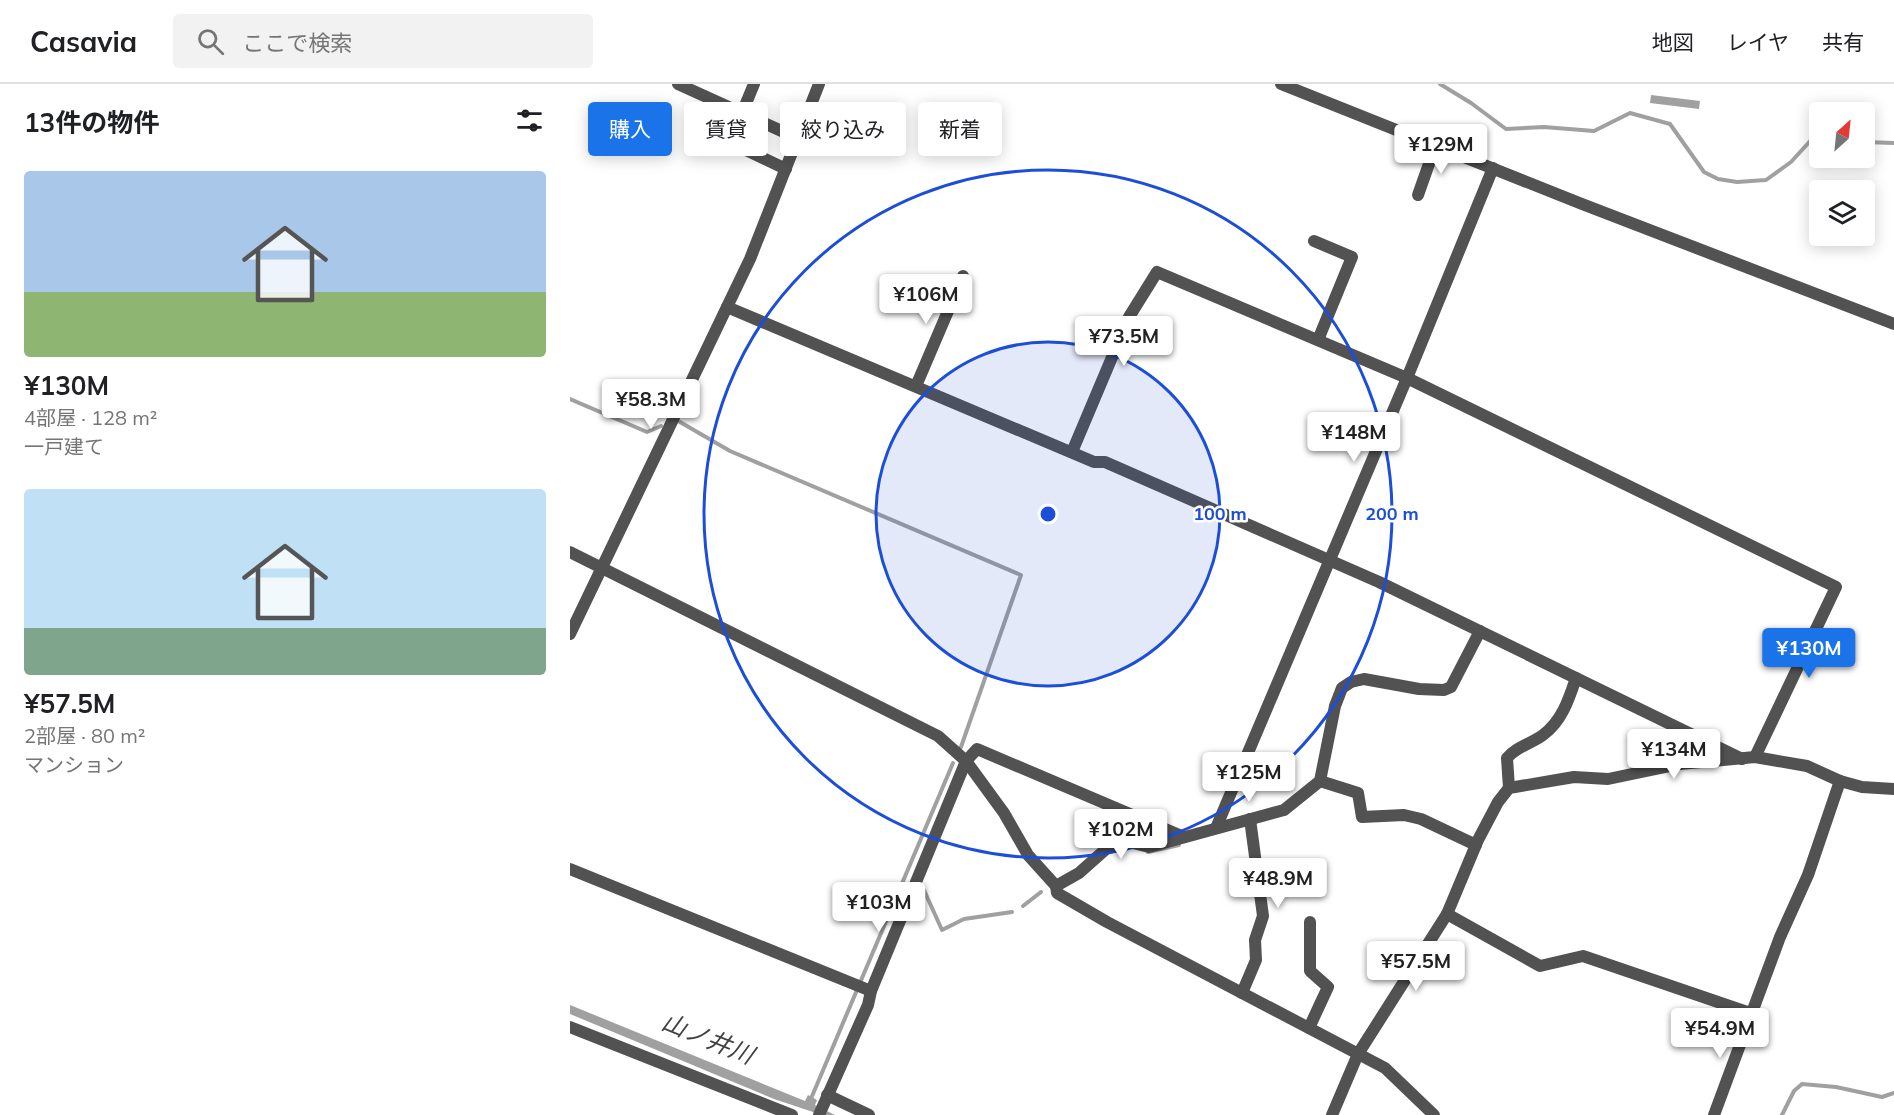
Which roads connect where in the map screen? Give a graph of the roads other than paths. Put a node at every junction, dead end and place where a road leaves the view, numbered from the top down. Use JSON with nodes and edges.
{"nodes":[{"id":1,"x":680,"y":84,"type":"edge"},
{"id":2,"x":754,"y":84,"type":"edge"},
{"id":3,"x":819,"y":84,"type":"edge"},
{"id":4,"x":1281,"y":84,"type":"edge"},
{"id":5,"x":718,"y":102,"type":"edge"},
{"id":6,"x":747,"y":102,"type":"edge"},
{"id":7,"x":812,"y":102,"type":"edge"},
{"id":8,"x":1436,"y":144,"type":"junction"},
{"id":9,"x":759,"y":156,"type":"edge"},
{"id":10,"x":791,"y":156,"type":"edge"},
{"id":11,"x":1493,"y":168,"type":"junction"},
{"id":12,"x":786,"y":169,"type":"junction"},
{"id":13,"x":1418,"y":195,"type":"dead end"},
{"id":14,"x":1314,"y":241,"type":"dead end"},
{"id":15,"x":963,"y":276,"type":"dead end"},
{"id":16,"x":727,"y":307,"type":"junction"},
{"id":17,"x":1894,"y":324,"type":"edge"},
{"id":18,"x":1317,"y":340,"type":"junction"},
{"id":19,"x":1407,"y":378,"type":"junction"},
{"id":20,"x":916,"y":386,"type":"junction"},
{"id":21,"x":1072,"y":452,"type":"junction"},
{"id":22,"x":570,"y":552,"type":"edge"},
{"id":23,"x":1329,"y":560,"type":"junction"},
{"id":24,"x":603,"y":566,"type":"junction"},
{"id":25,"x":1480,"y":631,"type":"junction"},
{"id":26,"x":570,"y":634,"type":"edge"},
{"id":27,"x":1576,"y":678,"type":"junction"},
{"id":28,"x":1748,"y":758,"type":"junction"},
{"id":29,"x":966,"y":761,"type":"junction"},
{"id":30,"x":1320,"y":781,"type":"junction"},
{"id":31,"x":1840,"y":781,"type":"junction"},
{"id":32,"x":1509,"y":788,"type":"junction"},
{"id":33,"x":1894,"y":789,"type":"edge"},
{"id":34,"x":1250,"y":819,"type":"junction"},
{"id":35,"x":1216,"y":828,"type":"junction"},
{"id":36,"x":1184,"y":837,"type":"junction"},
{"id":37,"x":1476,"y":845,"type":"junction"},
{"id":38,"x":570,"y":869,"type":"edge"},
{"id":39,"x":1056,"y":886,"type":"junction"},
{"id":40,"x":1447,"y":914,"type":"junction"},
{"id":41,"x":1310,"y":922,"type":"dead end"},
{"id":42,"x":871,"y":991,"type":"junction"},
{"id":43,"x":1242,"y":993,"type":"junction"},
{"id":44,"x":1753,"y":1014,"type":"junction"},
{"id":45,"x":570,"y":1027,"type":"edge"},
{"id":46,"x":1309,"y":1028,"type":"junction"},
{"id":47,"x":1358,"y":1054,"type":"junction"},
{"id":48,"x":827,"y":1095,"type":"junction"},
{"id":49,"x":792,"y":1115,"type":"edge"},
{"id":50,"x":819,"y":1115,"type":"edge"},
{"id":51,"x":869,"y":1115,"type":"edge"},
{"id":52,"x":1332,"y":1115,"type":"edge"},
{"id":53,"x":1434,"y":1115,"type":"edge"},
{"id":54,"x":1714,"y":1115,"type":"edge"}],
"edges":[{"from":1,"to":5,"type":"street"},
{"from":2,"to":6,"type":"street"},
{"from":3,"to":7,"type":"street"},
{"from":4,"to":8,"type":"street"},
{"from":8,"to":11,"type":"street"},
{"from":8,"to":13,"type":"street"},
{"from":9,"to":12,"type":"street"},
{"from":10,"to":12,"type":"street"},
{"from":11,"to":17,"type":"street"},
{"from":11,"to":19,"type":"street"},
{"from":12,"to":16,"type":"street"},
{"from":14,"to":18,"type":"street"},
{"from":15,"to":20,"type":"street"},
{"from":16,"to":20,"type":"street"},
{"from":16,"to":24,"type":"street"},
{"from":18,"to":19,"type":"street"},
{"from":18,"to":21,"type":"street"},
{"from":19,"to":23,"type":"street"},
{"from":19,"to":28,"type":"street"},
{"from":20,"to":21,"type":"street"},
{"from":21,"to":23,"type":"street"},
{"from":22,"to":24,"type":"street"},
{"from":23,"to":25,"type":"street"},
{"from":23,"to":35,"type":"street"},
{"from":24,"to":26,"type":"street"},
{"from":24,"to":29,"type":"street"},
{"from":25,"to":27,"type":"street"},
{"from":25,"to":30,"type":"street"},
{"from":27,"to":28,"type":"street"},
{"from":27,"to":32,"type":"street"},
{"from":28,"to":31,"type":"street"},
{"from":28,"to":32,"type":"street"},
{"from":29,"to":36,"type":"street"},
{"from":29,"to":39,"type":"street"},
{"from":29,"to":42,"type":"street"},
{"from":30,"to":34,"type":"street"},
{"from":30,"to":37,"type":"street"},
{"from":31,"to":33,"type":"street"},
{"from":31,"to":44,"type":"street"},
{"from":32,"to":37,"type":"street"},
{"from":34,"to":35,"type":"street"},
{"from":34,"to":43,"type":"street"},
{"from":35,"to":36,"type":"street"},
{"from":36,"to":39,"type":"street"},
{"from":37,"to":40,"type":"street"},
{"from":38,"to":42,"type":"street"},
{"from":39,"to":43,"type":"street"},
{"from":40,"to":44,"type":"street"},
{"from":40,"to":47,"type":"street"},
{"from":41,"to":46,"type":"street"},
{"from":42,"to":48,"type":"street"},
{"from":43,"to":46,"type":"street"},
{"from":44,"to":54,"type":"street"},
{"from":45,"to":49,"type":"street"},
{"from":46,"to":47,"type":"street"},
{"from":47,"to":52,"type":"street"},
{"from":47,"to":53,"type":"street"},
{"from":48,"to":50,"type":"street"},
{"from":48,"to":51,"type":"street"}]}
